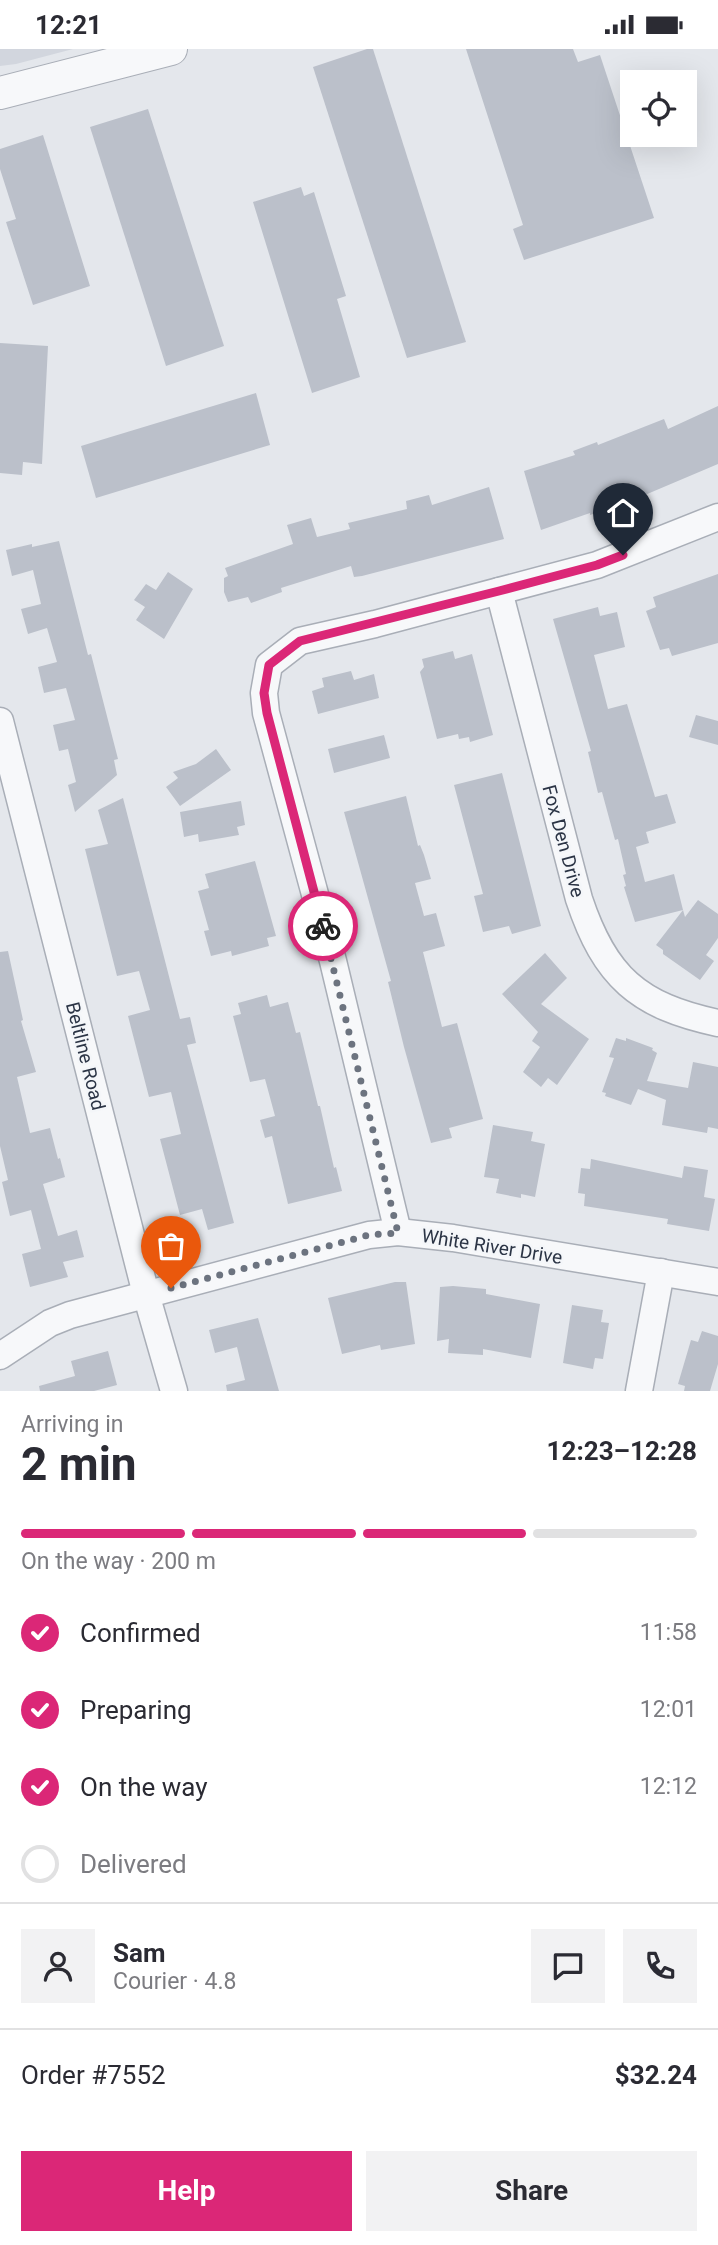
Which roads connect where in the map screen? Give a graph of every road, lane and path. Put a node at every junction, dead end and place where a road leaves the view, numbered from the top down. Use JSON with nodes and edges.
{"nodes":[{"id":1,"x":172,"y":49,"type":"edge"},
{"id":2,"x":0,"y":93,"type":"edge"},
{"id":3,"x":718,"y":517,"type":"edge"},
{"id":4,"x":499,"y":591,"type":"junction"},
{"id":5,"x":0,"y":721,"type":"edge"},
{"id":6,"x":9,"y":791,"type":"edge"},
{"id":7,"x":718,"y":1023,"type":"edge"},
{"id":8,"x":398,"y":1233,"type":"junction"},
{"id":9,"x":661,"y":1272,"type":"junction"},
{"id":10,"x":718,"y":1282,"type":"edge"},
{"id":11,"x":146,"y":1294,"type":"junction"},
{"id":12,"x":0,"y":1356,"type":"edge"},
{"id":13,"x":174,"y":1391,"type":"edge"},
{"id":14,"x":639,"y":1391,"type":"edge"}],
"edges":[{"from":1,"to":2,"type":"street"},
{"from":3,"to":4,"type":"street"},
{"from":4,"to":7,"type":"street","name":"Fox Den Drive"},
{"from":4,"to":8,"type":"street"},
{"from":5,"to":6,"type":"street","name":"Beltline Road"},
{"from":6,"to":11,"type":"street","name":"Beltline Road"},
{"from":8,"to":9,"type":"street","name":"White River Drive"},
{"from":8,"to":11,"type":"street","name":"White River Drive"},
{"from":9,"to":10,"type":"street","name":"White River Drive"},
{"from":9,"to":14,"type":"street"},
{"from":11,"to":12,"type":"street","name":"White River Drive"},
{"from":11,"to":13,"type":"street","name":"Beltline Road"}]}
